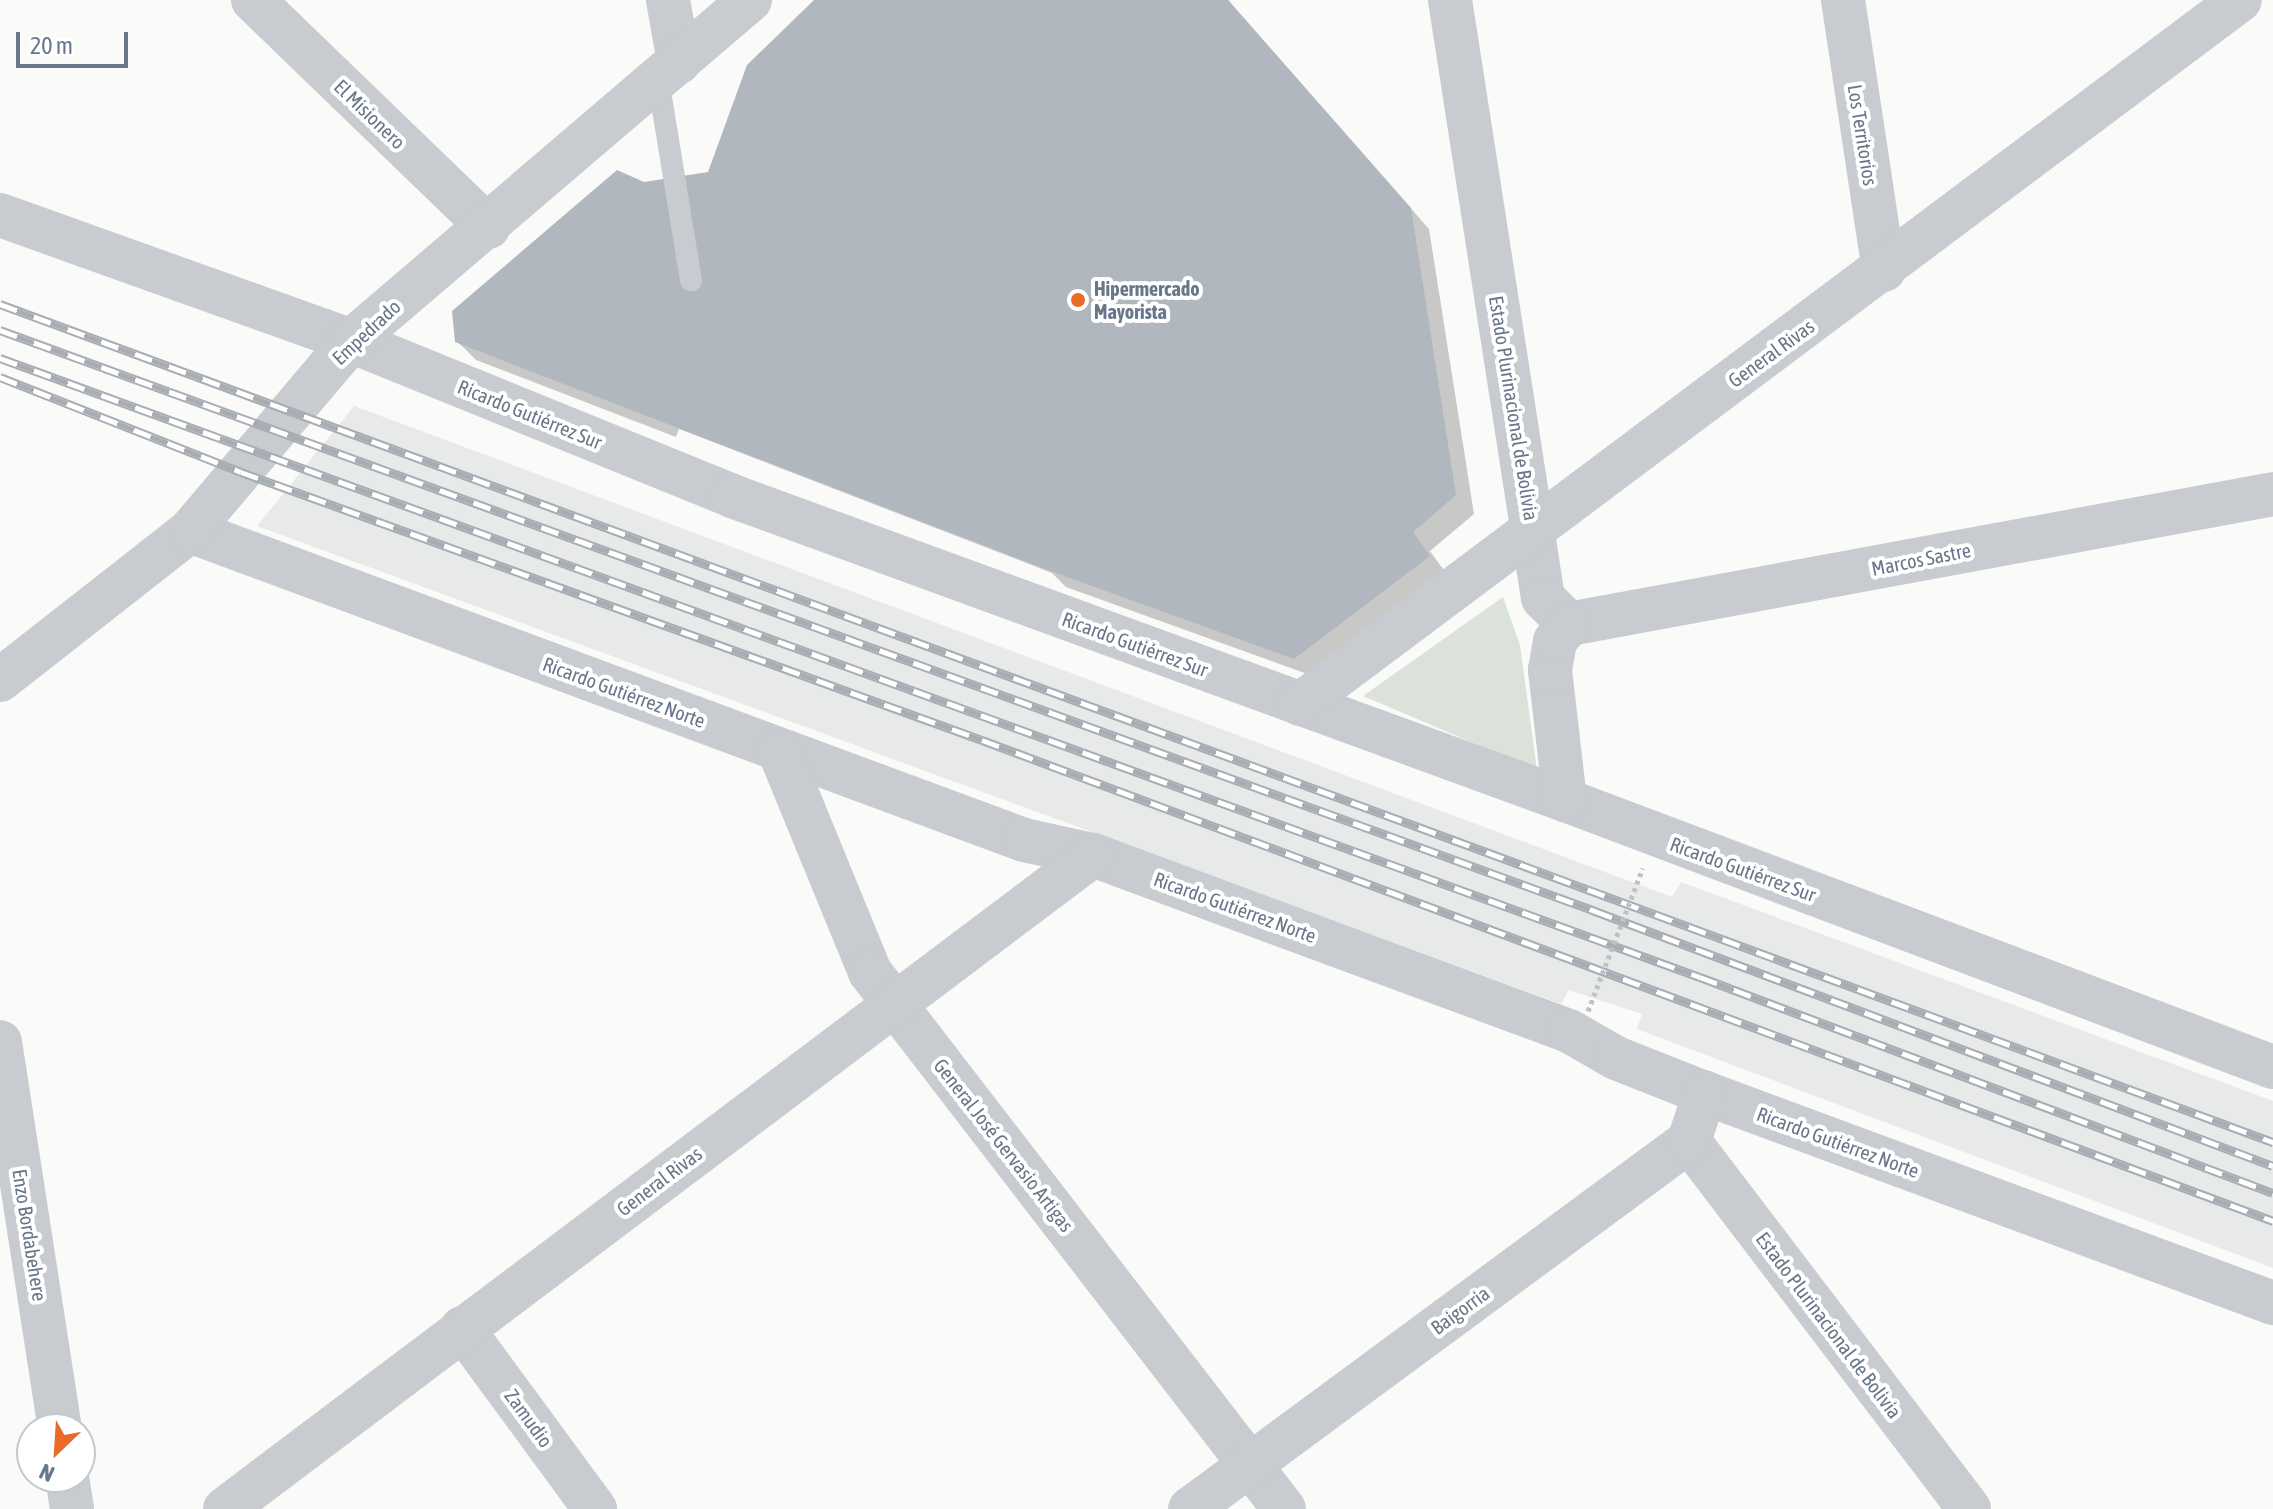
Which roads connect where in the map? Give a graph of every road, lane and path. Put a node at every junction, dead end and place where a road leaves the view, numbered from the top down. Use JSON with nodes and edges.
{"nodes":[{"id":1,"x":253,"y":0,"type":"edge"},
{"id":2,"x":668,"y":0,"type":"edge"},
{"id":3,"x":750,"y":0,"type":"edge"},
{"id":4,"x":1450,"y":0,"type":"edge"},
{"id":5,"x":1843,"y":0,"type":"edge"},
{"id":6,"x":2240,"y":0,"type":"edge"},
{"id":7,"x":668,"y":71,"type":"junction"},
{"id":8,"x":0,"y":215,"type":"edge"},
{"id":9,"x":488,"y":227,"type":"junction"},
{"id":10,"x":1884,"y":270,"type":"junction"},
{"id":11,"x":691,"y":280,"type":"dead end"},
{"id":12,"x":351,"y":341,"type":"junction"},
{"id":13,"x":2273,"y":494,"type":"edge"},
{"id":14,"x":1533,"y":528,"type":"junction"},
{"id":15,"x":190,"y":531,"type":"junction"},
{"id":16,"x":1569,"y":624,"type":"junction"},
{"id":17,"x":0,"y":680,"type":"edge"},
{"id":18,"x":1300,"y":704,"type":"junction"},
{"id":19,"x":779,"y":750,"type":"junction"},
{"id":20,"x":1565,"y":800,"type":"junction"},
{"id":21,"x":1093,"y":855,"type":"junction"},
{"id":22,"x":1643,"y":868,"type":"dead end"},
{"id":23,"x":896,"y":1005,"type":"junction"},
{"id":24,"x":1588,"y":1011,"type":"dead end"},
{"id":25,"x":0,"y":1042,"type":"edge"},
{"id":26,"x":2273,"y":1067,"type":"edge"},
{"id":27,"x":1705,"y":1093,"type":"junction"},
{"id":28,"x":1689,"y":1141,"type":"junction"},
{"id":29,"x":2273,"y":1303,"type":"edge"},
{"id":30,"x":462,"y":1328,"type":"junction"},
{"id":31,"x":58,"y":1413,"type":"edge"},
{"id":32,"x":1251,"y":1465,"type":"junction"},
{"id":33,"x":225,"y":1509,"type":"edge"},
{"id":34,"x":595,"y":1509,"type":"edge"},
{"id":35,"x":1190,"y":1509,"type":"edge"},
{"id":36,"x":1284,"y":1509,"type":"edge"},
{"id":37,"x":1969,"y":1509,"type":"edge"}],
"edges":[{"from":1,"to":9,"type":"street","name":"El Misionero"},
{"from":2,"to":7,"type":"street"},
{"from":3,"to":7,"type":"street","name":"Empedrado"},
{"from":4,"to":14,"type":"street","name":"Estado Plurinacional de Bolivia"},
{"from":5,"to":10,"type":"street","name":"Los Territorios"},
{"from":6,"to":10,"type":"street","name":"General Rivas"},
{"from":7,"to":9,"type":"street","name":"Empedrado"},
{"from":7,"to":11,"type":"lane"},
{"from":8,"to":12,"type":"street","name":"Ricardo Gutiérrez Sur"},
{"from":9,"to":12,"type":"street","name":"Empedrado"},
{"from":10,"to":14,"type":"street","name":"General Rivas"},
{"from":12,"to":15,"type":"street","name":"Empedrado"},
{"from":12,"to":18,"type":"street","name":"Ricardo Gutiérrez Sur"},
{"from":13,"to":16,"type":"street","name":"Marcos Sastre"},
{"from":14,"to":16,"type":"street","name":"Estado Plurinacional de Bolivia"},
{"from":14,"to":18,"type":"street","name":"General Rivas"},
{"from":15,"to":17,"type":"street","name":"Empedrado"},
{"from":15,"to":19,"type":"street","name":"Ricardo Gutiérrez Norte"},
{"from":16,"to":20,"type":"street"},
{"from":18,"to":20,"type":"street","name":"Ricardo Gutiérrez Sur"},
{"from":19,"to":21,"type":"street","name":"Ricardo Gutiérrez Norte"},
{"from":19,"to":23,"type":"street","name":"General José Gervasio Artigas"},
{"from":20,"to":26,"type":"street","name":"Ricardo Gutiérrez Sur"},
{"from":21,"to":23,"type":"street","name":"General Rivas"},
{"from":21,"to":27,"type":"street","name":"Ricardo Gutiérrez Norte"},
{"from":22,"to":24,"type":"path","bridge":true},
{"from":23,"to":30,"type":"street","name":"General Rivas"},
{"from":23,"to":32,"type":"street","name":"General José Gervasio Artigas"},
{"from":25,"to":31,"type":"street","name":"Enzo Bordabehere"},
{"from":27,"to":28,"type":"street"},
{"from":27,"to":29,"type":"street","name":"Ricardo Gutiérrez Norte"},
{"from":28,"to":32,"type":"street","name":"Baigorria"},
{"from":28,"to":37,"type":"street","name":"Estado Plurinacional de Bolivia"},
{"from":30,"to":33,"type":"street","name":"General Rivas"},
{"from":30,"to":34,"type":"street","name":"Zamudio"},
{"from":32,"to":35,"type":"street","name":"Baigorria"},
{"from":32,"to":36,"type":"street","name":"General José Gervasio Artigas"}]}
